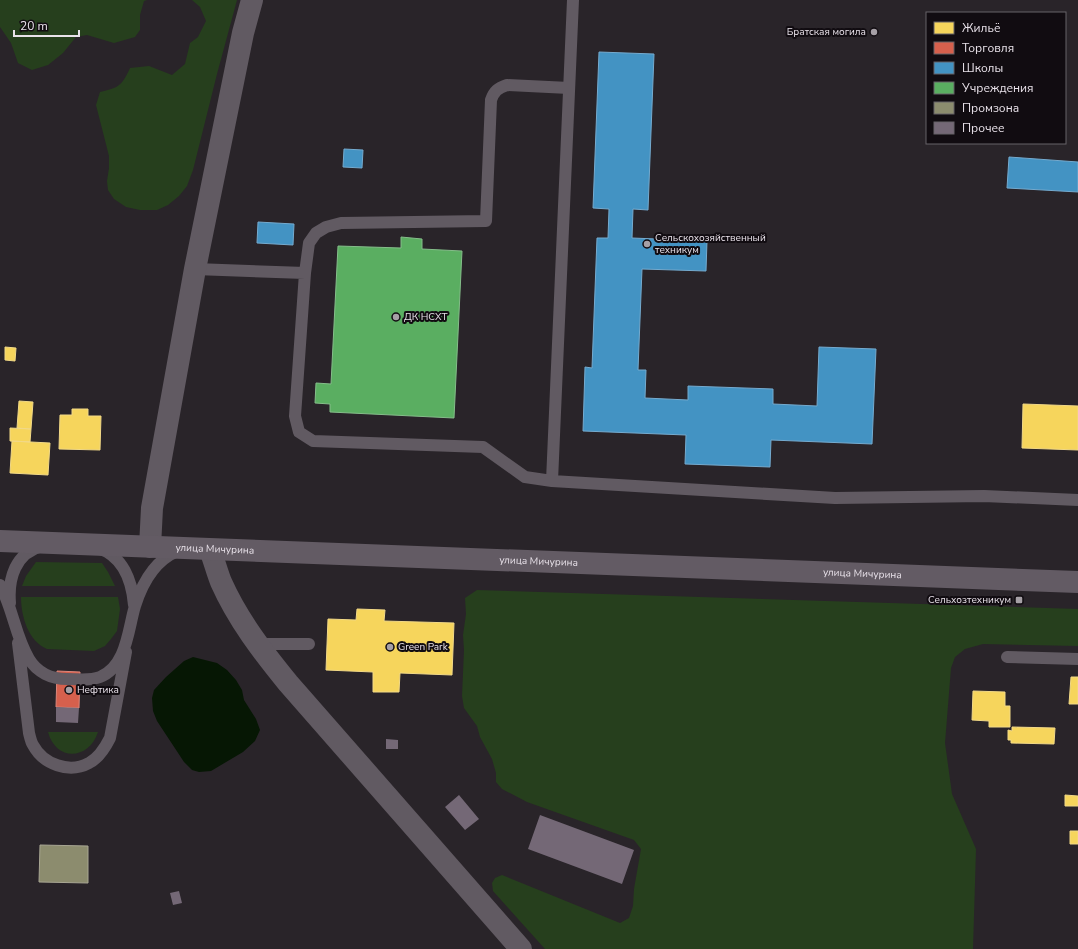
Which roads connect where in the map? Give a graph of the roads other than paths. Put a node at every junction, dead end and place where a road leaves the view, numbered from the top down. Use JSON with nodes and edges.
{"nodes":[{"id":1,"x":252,"y":0,"type":"edge"},
{"id":2,"x":573,"y":0,"type":"edge"},
{"id":3,"x":569,"y":88,"type":"junction"},
{"id":4,"x":195,"y":269,"type":"junction"},
{"id":5,"x":305,"y":273,"type":"junction"},
{"id":6,"x":552,"y":481,"type":"junction"},
{"id":7,"x":1078,"y":500,"type":"edge"},
{"id":8,"x":0,"y":541,"type":"edge"},
{"id":9,"x":55,"y":544,"type":"junction"},
{"id":10,"x":85,"y":544,"type":"junction"},
{"id":11,"x":150,"y":547,"type":"junction"},
{"id":12,"x":188,"y":549,"type":"junction"},
{"id":13,"x":210,"y":550,"type":"junction"},
{"id":14,"x":1078,"y":582,"type":"edge"},
{"id":15,"x":0,"y":585,"type":"edge"},
{"id":16,"x":134,"y":608,"type":"junction"},
{"id":17,"x":11,"y":612,"type":"junction"},
{"id":18,"x":17,"y":630,"type":"junction"},
{"id":19,"x":128,"y":640,"type":"junction"},
{"id":20,"x":256,"y":644,"type":"junction"},
{"id":21,"x":309,"y":644,"type":"dead end"},
{"id":22,"x":1007,"y":657,"type":"dead end"},
{"id":23,"x":1078,"y":659,"type":"edge"},
{"id":24,"x":521,"y":949,"type":"edge"}],
"edges":[{"from":1,"to":4,"type":"street"},
{"from":2,"to":3,"type":"lane"},
{"from":3,"to":5,"type":"lane"},
{"from":3,"to":6,"type":"lane"},
{"from":4,"to":5,"type":"lane"},
{"from":4,"to":11,"type":"street"},
{"from":5,"to":6,"type":"lane"},
{"from":6,"to":7,"type":"lane"},
{"from":8,"to":9,"type":"main road","name":"улица Мичурина"},
{"from":9,"to":10,"type":"main road","name":"улица Мичурина"},
{"from":9,"to":17,"type":"lane"},
{"from":10,"to":11,"type":"main road","name":"улица Мичурина"},
{"from":10,"to":16,"type":"lane"},
{"from":11,"to":12,"type":"main road","name":"улица Мичурина"},
{"from":12,"to":13,"type":"main road","name":"улица Мичурина"},
{"from":12,"to":16,"type":"lane"},
{"from":13,"to":14,"type":"main road","name":"улица Мичурина"},
{"from":13,"to":20,"type":"street"},
{"from":15,"to":17,"type":"lane"},
{"from":16,"to":19,"type":"lane"},
{"from":17,"to":18,"type":"lane"},
{"from":18,"to":19,"type":"lane"},
{"from":18,"to":19,"type":"lane"},
{"from":20,"to":21,"type":"lane"},
{"from":20,"to":24,"type":"street"},
{"from":22,"to":23,"type":"lane"}]}
